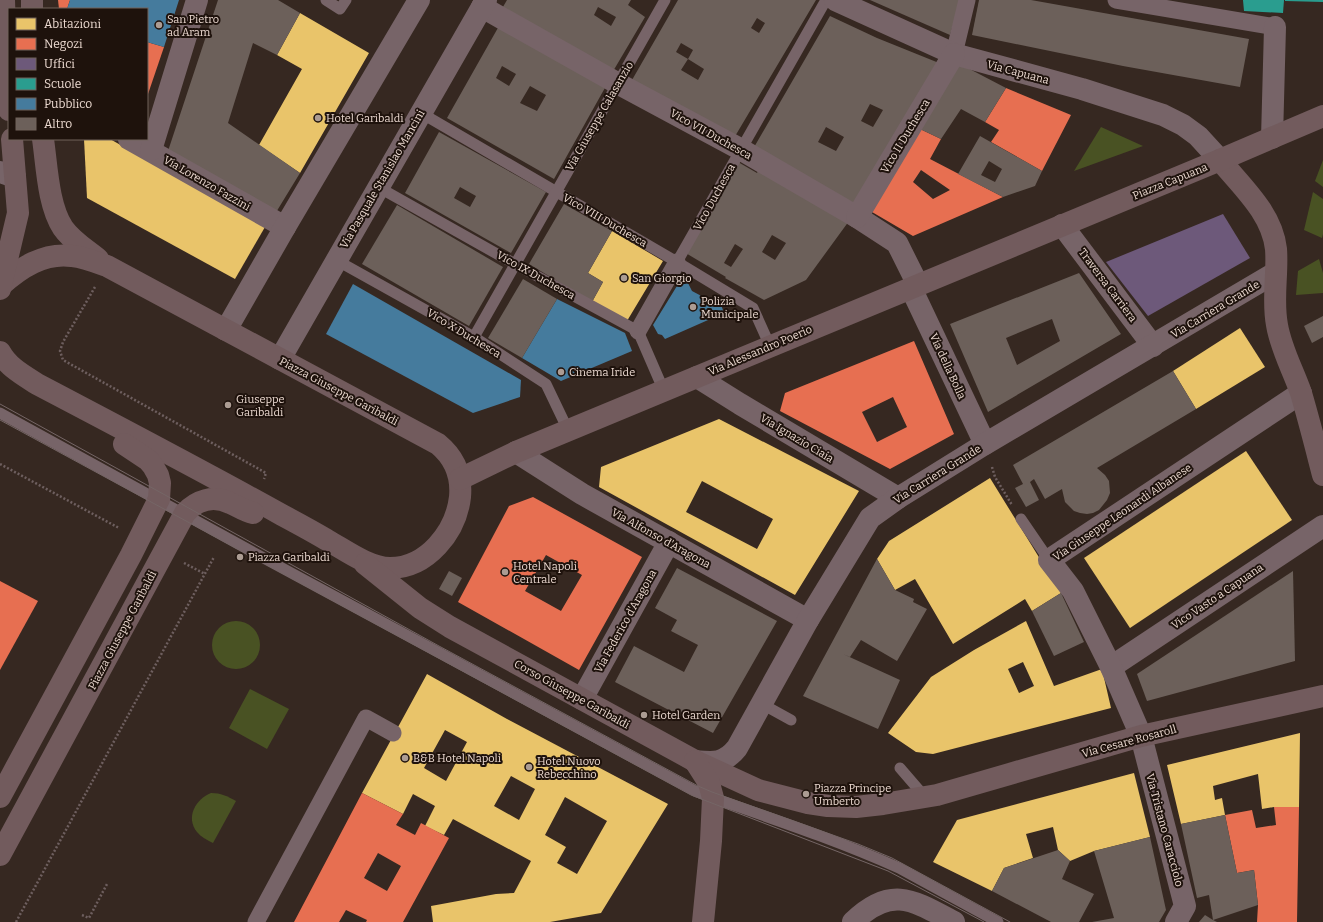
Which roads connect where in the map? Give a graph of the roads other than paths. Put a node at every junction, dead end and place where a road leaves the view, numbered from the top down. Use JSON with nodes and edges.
{"nodes":[{"id":1,"x":4,"y":0,"type":"edge"},
{"id":2,"x":197,"y":0,"type":"edge"},
{"id":3,"x":326,"y":0,"type":"edge"},
{"id":4,"x":419,"y":0,"type":"edge"},
{"id":5,"x":665,"y":0,"type":"edge"},
{"id":6,"x":826,"y":0,"type":"edge"},
{"id":7,"x":835,"y":0,"type":"edge"},
{"id":8,"x":967,"y":0,"type":"edge"},
{"id":9,"x":1116,"y":0,"type":"edge"},
{"id":10,"x":343,"y":4,"type":"edge"},
{"id":11,"x":484,"y":4,"type":"edge"},
{"id":12,"x":1275,"y":27,"type":"joint"},
{"id":13,"x":954,"y":54,"type":"junction"},
{"id":14,"x":617,"y":83,"type":"junction"},
{"id":15,"x":1082,"y":89,"type":"joint"},
{"id":16,"x":8,"y":99,"type":"edge"},
{"id":17,"x":421,"y":113,"type":"junction"},
{"id":18,"x":1323,"y":116,"type":"edge"},
{"id":19,"x":1272,"y":138,"type":"junction"},
{"id":20,"x":12,"y":140,"type":"edge"},
{"id":21,"x":43,"y":140,"type":"edge"},
{"id":22,"x":131,"y":140,"type":"edge"},
{"id":23,"x":151,"y":150,"type":"junction"},
{"id":24,"x":740,"y":150,"type":"junction"},
{"id":25,"x":1220,"y":160,"type":"junction"},
{"id":26,"x":8,"y":174,"type":"edge"},
{"id":27,"x":378,"y":187,"type":"junction"},
{"id":28,"x":556,"y":191,"type":"junction"},
{"id":29,"x":857,"y":217,"type":"junction"},
{"id":30,"x":1062,"y":225,"type":"junction"},
{"id":31,"x":285,"y":227,"type":"junction"},
{"id":32,"x":336,"y":260,"type":"junction"},
{"id":33,"x":677,"y":262,"type":"junction"},
{"id":34,"x":515,"y":264,"type":"junction"},
{"id":35,"x":107,"y":266,"type":"junction"},
{"id":36,"x":1275,"y":273,"type":"junction"},
{"id":37,"x":0,"y":286,"type":"edge"},
{"id":38,"x":914,"y":286,"type":"junction"},
{"id":39,"x":226,"y":330,"type":"junction"},
{"id":40,"x":638,"y":331,"type":"junction"},
{"id":41,"x":474,"y":337,"type":"junction"},
{"id":42,"x":770,"y":346,"type":"junction"},
{"id":43,"x":1154,"y":346,"type":"junction"},
{"id":44,"x":0,"y":352,"type":"edge"},
{"id":45,"x":280,"y":359,"type":"junction"},
{"id":46,"x":0,"y":372,"type":"edge"},
{"id":47,"x":697,"y":377,"type":"junction"},
{"id":48,"x":37,"y":384,"type":"junction"},
{"id":49,"x":664,"y":390,"type":"junction"},
{"id":50,"x":1301,"y":393,"type":"junction"},
{"id":51,"x":80,"y":407,"type":"junction"},
{"id":52,"x":0,"y":413,"type":"edge"},
{"id":53,"x":568,"y":430,"type":"junction"},
{"id":54,"x":985,"y":444,"type":"junction"},
{"id":55,"x":516,"y":452,"type":"junction"},
{"id":56,"x":1323,"y":475,"type":"edge"},
{"id":57,"x":460,"y":479,"type":"junction"},
{"id":58,"x":898,"y":498,"type":"junction"},
{"id":59,"x":159,"y":499,"type":"junction"},
{"id":60,"x":185,"y":513,"type":"junction"},
{"id":61,"x":1021,"y":519,"type":"road end"},
{"id":62,"x":299,"y":523,"type":"junction"},
{"id":63,"x":1323,"y":526,"type":"edge"},
{"id":64,"x":669,"y":542,"type":"junction"},
{"id":65,"x":354,"y":556,"type":"junction"},
{"id":66,"x":1049,"y":560,"type":"junction"},
{"id":67,"x":808,"y":620,"type":"junction"},
{"id":68,"x":1112,"y":667,"type":"junction"},
{"id":69,"x":1323,"y":696,"type":"edge"},
{"id":70,"x":582,"y":699,"type":"junction"},
{"id":71,"x":762,"y":704,"type":"junction"},
{"id":72,"x":791,"y":720,"type":"dead end"},
{"id":73,"x":393,"y":733,"type":"dead end"},
{"id":74,"x":1141,"y":736,"type":"junction"},
{"id":75,"x":695,"y":761,"type":"junction"},
{"id":76,"x":900,"y":768,"type":"dead end"},
{"id":77,"x":931,"y":796,"type":"junction"},
{"id":78,"x":0,"y":797,"type":"edge"},
{"id":79,"x":713,"y":798,"type":"junction"},
{"id":80,"x":0,"y":855,"type":"edge"},
{"id":81,"x":256,"y":922,"type":"edge"},
{"id":82,"x":703,"y":922,"type":"edge"},
{"id":83,"x":853,"y":922,"type":"edge"},
{"id":84,"x":954,"y":922,"type":"edge"},
{"id":85,"x":998,"y":922,"type":"edge"},
{"id":86,"x":1176,"y":922,"type":"edge"}],
"edges":[{"from":1,"to":16,"type":"main road"},
{"from":2,"to":23,"type":"street"},
{"from":3,"to":10,"type":"lane"},
{"from":4,"to":31,"type":"street"},
{"from":5,"to":14,"type":"lane","name":"Via Giuseppe Calasanzio"},
{"from":6,"to":24,"type":"lane","name":"Vico Duchesca"},
{"from":7,"to":13,"type":"street","name":"Via Capuana"},
{"from":8,"to":13,"type":"street"},
{"from":9,"to":12,"type":"street"},
{"from":11,"to":14,"type":"street","name":"Vico VII Duchesca"},
{"from":11,"to":17,"type":"street","name":"Via Pasquale Stanislao Mancini"},
{"from":12,"to":19,"type":"street"},
{"from":13,"to":15,"type":"street","name":"Via Capuana"},
{"from":13,"to":29,"type":"street","name":"Vico II Duchesca"},
{"from":14,"to":24,"type":"street","name":"Vico VII Duchesca"},
{"from":14,"to":28,"type":"lane","name":"Via Giuseppe Calasanzio"},
{"from":15,"to":25,"type":"street","name":"Piazza Capuana"},
{"from":17,"to":27,"type":"street","name":"Via Pasquale Stanislao Mancini"},
{"from":17,"to":28,"type":"lane","name":"Vico VIII Duchesca"},
{"from":18,"to":19,"type":"main road"},
{"from":19,"to":25,"type":"main road"},
{"from":20,"to":26,"type":"main road"},
{"from":21,"to":35,"type":"main road"},
{"from":22,"to":23,"type":"street","name":"Via Lorenzo Fazzini"},
{"from":23,"to":31,"type":"street","name":"Via Lorenzo Fazzini"},
{"from":24,"to":29,"type":"street","name":"Vico VII Duchesca"},
{"from":24,"to":33,"type":"lane","name":"Vico Duchesca"},
{"from":25,"to":30,"type":"main road","name":"Piazza Capuana"},
{"from":25,"to":36,"type":"main road"},
{"from":26,"to":37,"type":"main road"},
{"from":27,"to":32,"type":"street","name":"Via Pasquale Stanislao Mancini"},
{"from":27,"to":34,"type":"lane","name":"Vico IX Duchesca"},
{"from":28,"to":33,"type":"lane","name":"Vico VIII Duchesca"},
{"from":28,"to":34,"type":"lane","name":"Via Giuseppe Calasanzio"},
{"from":29,"to":38,"type":"street","name":"Vico VII Duchesca"},
{"from":30,"to":38,"type":"main road","name":"Via Alessandro Poerio"},
{"from":30,"to":43,"type":"street","name":"Traversa Carriera"},
{"from":31,"to":39,"type":"street"},
{"from":32,"to":41,"type":"lane","name":"Vico X Duchesca"},
{"from":32,"to":45,"type":"street","name":"Via Pasquale Stanislao Mancini"},
{"from":33,"to":40,"type":"street","name":"Vico Duchesca"},
{"from":33,"to":42,"type":"lane","name":"Vico VIII Duchesca"},
{"from":34,"to":40,"type":"lane","name":"Vico IX Duchesca"},
{"from":34,"to":41,"type":"lane","name":"Via Giuseppe Calasanzio"},
{"from":35,"to":37,"type":"main road","name":"Piazza Giuseppe Garibaldi"},
{"from":35,"to":39,"type":"main road","name":"Piazza Giuseppe Garibaldi"},
{"from":36,"to":43,"type":"street","name":"Via Carriera Grande"},
{"from":36,"to":50,"type":"main road"},
{"from":38,"to":42,"type":"main road","name":"Via Alessandro Poerio"},
{"from":38,"to":54,"type":"street","name":"Via della Bolla"},
{"from":39,"to":45,"type":"main road","name":"Piazza Giuseppe Garibaldi"},
{"from":40,"to":49,"type":"lane"},
{"from":41,"to":53,"type":"lane","name":"Vico X Duchesca"},
{"from":42,"to":47,"type":"main road","name":"Via Alessandro Poerio"},
{"from":43,"to":54,"type":"street","name":"Via Carriera Grande"},
{"from":44,"to":48,"type":"main road","name":"Piazza Giuseppe Garibaldi"},
{"from":45,"to":57,"type":"main road","name":"Piazza Giuseppe Garibaldi"},
{"from":46,"to":48,"type":"lane"},
{"from":47,"to":49,"type":"main road","name":"Via Alessandro Poerio"},
{"from":47,"to":58,"type":"street","name":"Via Ignazio Ciaia"},
{"from":48,"to":51,"type":"main road","name":"Piazza Giuseppe Garibaldi"},
{"from":49,"to":53,"type":"main road","name":"Via Alessandro Poerio"},
{"from":50,"to":56,"type":"main road"},
{"from":50,"to":66,"type":"street","name":"Via Giuseppe Leonardi Albanese"},
{"from":51,"to":59,"type":"main road","name":"Piazza Giuseppe Garibaldi"},
{"from":51,"to":62,"type":"main road","name":"Piazza Giuseppe Garibaldi"},
{"from":52,"to":59,"type":"lane"},
{"from":53,"to":55,"type":"main road","name":"Via Alessandro Poerio"},
{"from":54,"to":58,"type":"street","name":"Via Carriera Grande"},
{"from":55,"to":57,"type":"main road","name":"Via Alessandro Poerio"},
{"from":55,"to":64,"type":"street","name":"Via Alfonso d'Aragona"},
{"from":57,"to":65,"type":"main road","name":"Piazza Giuseppe Garibaldi"},
{"from":58,"to":67,"type":"street","name":"Via Carriera Grande"},
{"from":59,"to":60,"type":"lane"},
{"from":59,"to":78,"type":"main road","name":"Piazza Giuseppe Garibaldi"},
{"from":60,"to":62,"type":"main road","name":"Piazza Giuseppe Garibaldi"},
{"from":60,"to":79,"type":"lane"},
{"from":60,"to":80,"type":"main road","name":"Piazza Giuseppe Garibaldi"},
{"from":61,"to":66,"type":"lane"},
{"from":62,"to":65,"type":"main road","name":"Piazza Giuseppe Garibaldi"},
{"from":63,"to":68,"type":"street","name":"Vico Vasto a Capuana"},
{"from":64,"to":67,"type":"street","name":"Via Alfonso d'Aragona"},
{"from":64,"to":70,"type":"street","name":"Via Federico d'Aragona"},
{"from":65,"to":70,"type":"main road","name":"Corso Giuseppe Garibaldi"},
{"from":66,"to":68,"type":"street","name":"Via Giuseppe Leonardi Albanese"},
{"from":67,"to":71,"type":"street","name":"Via Carriera Grande"},
{"from":68,"to":74,"type":"street","name":"Via Giuseppe Leonardi Albanese"},
{"from":69,"to":74,"type":"main road","name":"Via Cesare Rosaroll"},
{"from":70,"to":75,"type":"main road","name":"Corso Giuseppe Garibaldi"},
{"from":71,"to":72,"type":"lane"},
{"from":71,"to":75,"type":"street","name":"Via Carriera Grande"},
{"from":73,"to":81,"type":"street"},
{"from":74,"to":77,"type":"main road","name":"Via Cesare Rosaroll"},
{"from":74,"to":86,"type":"street","name":"Via Tristano Caracciolo"},
{"from":75,"to":77,"type":"main road"},
{"from":75,"to":79,"type":"main road"},
{"from":76,"to":77,"type":"lane"},
{"from":79,"to":82,"type":"main road"},
{"from":79,"to":85,"type":"lane"},
{"from":83,"to":84,"type":"street"}]}
